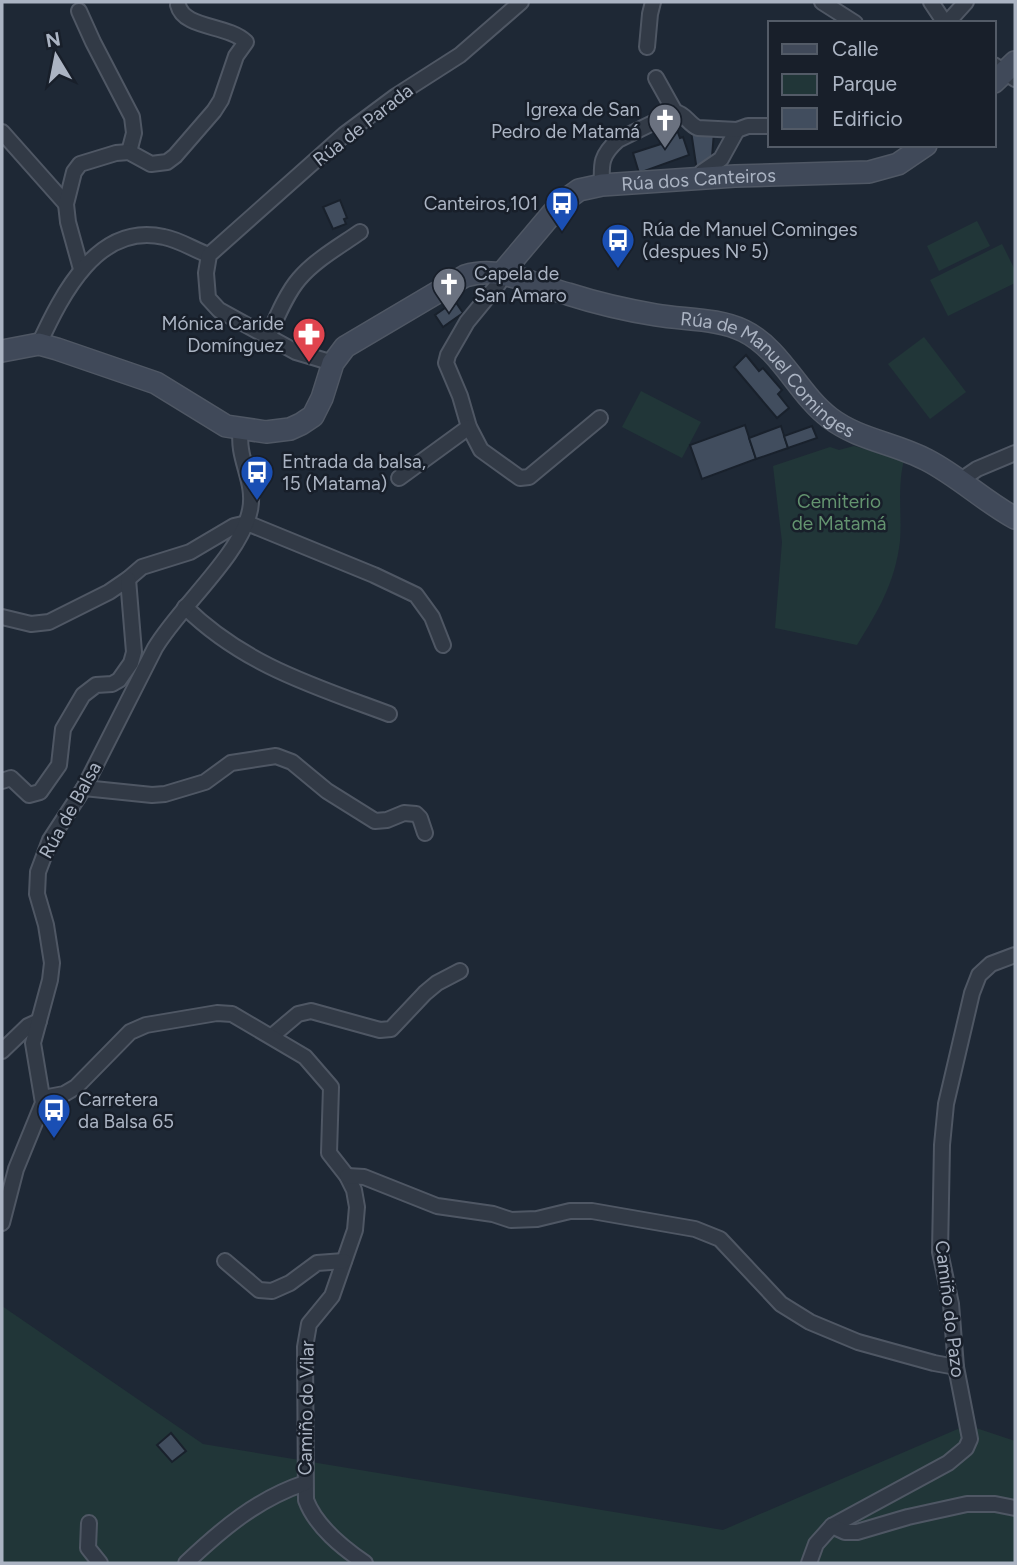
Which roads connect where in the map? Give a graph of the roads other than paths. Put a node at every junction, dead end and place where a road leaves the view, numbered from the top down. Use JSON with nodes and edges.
{"nodes":[{"id":1,"x":521,"y":2,"type":"edge"},
{"id":2,"x":653,"y":2,"type":"edge"},
{"id":3,"x":822,"y":2,"type":"edge"},
{"id":4,"x":931,"y":2,"type":"edge"},
{"id":5,"x":966,"y":2,"type":"edge"},
{"id":6,"x":178,"y":5,"type":"dead end"},
{"id":7,"x":79,"y":11,"type":"dead end"},
{"id":8,"x":852,"y":21,"type":"edge"},
{"id":9,"x":945,"y":21,"type":"edge"},
{"id":10,"x":948,"y":21,"type":"edge"},
{"id":11,"x":647,"y":47,"type":"dead end"},
{"id":12,"x":656,"y":78,"type":"dead end"},
{"id":13,"x":674,"y":112,"type":"junction"},
{"id":14,"x":768,"y":126,"type":"edge"},
{"id":15,"x":737,"y":130,"type":"junction"},
{"id":16,"x":4,"y":140,"type":"edge"},
{"id":17,"x":923,"y":147,"type":"edge"},
{"id":18,"x":129,"y":152,"type":"junction"},
{"id":19,"x":702,"y":179,"type":"junction"},
{"id":20,"x":602,"y":185,"type":"junction"},
{"id":21,"x":66,"y":204,"type":"junction"},
{"id":22,"x":360,"y":232,"type":"dead end"},
{"id":23,"x":209,"y":255,"type":"junction"},
{"id":24,"x":81,"y":269,"type":"junction"},
{"id":25,"x":502,"y":273,"type":"junction"},
{"id":26,"x":268,"y":337,"type":"junction"},
{"id":27,"x":39,"y":344,"type":"junction"},
{"id":28,"x":2,"y":351,"type":"edge"},
{"id":29,"x":333,"y":363,"type":"junction"},
{"id":30,"x":600,"y":418,"type":"dead end"},
{"id":31,"x":469,"y":427,"type":"junction"},
{"id":32,"x":241,"y":430,"type":"junction"},
{"id":33,"x":1015,"y":453,"type":"edge"},
{"id":34,"x":399,"y":478,"type":"dead end"},
{"id":35,"x":961,"y":480,"type":"junction"},
{"id":36,"x":1015,"y":518,"type":"edge"},
{"id":37,"x":247,"y":523,"type":"junction"},
{"id":38,"x":128,"y":579,"type":"junction"},
{"id":39,"x":185,"y":607,"type":"junction"},
{"id":40,"x":2,"y":617,"type":"edge"},
{"id":41,"x":443,"y":645,"type":"dead end"},
{"id":42,"x":139,"y":677,"type":"junction"},
{"id":43,"x":113,"y":684,"type":"junction"},
{"id":44,"x":389,"y":713,"type":"dead end"},
{"id":45,"x":2,"y":780,"type":"edge"},
{"id":46,"x":84,"y":789,"type":"junction"},
{"id":47,"x":425,"y":833,"type":"dead end"},
{"id":48,"x":1015,"y":955,"type":"edge"},
{"id":49,"x":460,"y":971,"type":"dead end"},
{"id":50,"x":39,"y":1021,"type":"junction"},
{"id":51,"x":272,"y":1036,"type":"junction"},
{"id":52,"x":2,"y":1051,"type":"edge"},
{"id":53,"x":43,"y":1098,"type":"junction"},
{"id":54,"x":347,"y":1176,"type":"junction"},
{"id":55,"x":2,"y":1223,"type":"edge"},
{"id":56,"x":225,"y":1261,"type":"dead end"},
{"id":57,"x":344,"y":1261,"type":"junction"},
{"id":58,"x":956,"y":1367,"type":"junction"},
{"id":59,"x":305,"y":1483,"type":"junction"},
{"id":60,"x":1015,"y":1508,"type":"edge"},
{"id":61,"x":89,"y":1524,"type":"dead end"},
{"id":62,"x":832,"y":1526,"type":"junction"},
{"id":63,"x":100,"y":1563,"type":"edge"},
{"id":64,"x":186,"y":1563,"type":"edge"},
{"id":65,"x":365,"y":1563,"type":"edge"},
{"id":66,"x":809,"y":1563,"type":"edge"}],
"edges":[{"from":1,"to":23,"type":"street","name":"Rúa de Parada"},
{"from":2,"to":11,"type":"street"},
{"from":3,"to":8,"type":"street"},
{"from":4,"to":9,"type":"street"},
{"from":5,"to":10,"type":"street"},
{"from":6,"to":18,"type":"street"},
{"from":7,"to":18,"type":"street"},
{"from":12,"to":13,"type":"street"},
{"from":13,"to":15,"type":"street"},
{"from":13,"to":20,"type":"street"},
{"from":14,"to":15,"type":"street"},
{"from":15,"to":19,"type":"street"},
{"from":16,"to":21,"type":"street"},
{"from":17,"to":19,"type":"street","name":"Rúa dos Canteiros"},
{"from":18,"to":21,"type":"street"},
{"from":19,"to":20,"type":"street","name":"Rúa dos Canteiros"},
{"from":20,"to":25,"type":"street","name":"Rúa dos Canteiros"},
{"from":21,"to":24,"type":"street"},
{"from":22,"to":26,"type":"street"},
{"from":23,"to":24,"type":"street"},
{"from":23,"to":26,"type":"street"},
{"from":24,"to":27,"type":"street"},
{"from":25,"to":29,"type":"street"},
{"from":25,"to":31,"type":"street"},
{"from":25,"to":35,"type":"street","name":"Rúa de Manuel Cominges"},
{"from":26,"to":29,"type":"street"},
{"from":27,"to":28,"type":"street"},
{"from":27,"to":32,"type":"street"},
{"from":29,"to":32,"type":"street"},
{"from":30,"to":31,"type":"street"},
{"from":31,"to":34,"type":"street"},
{"from":32,"to":37,"type":"street","name":"Rúa de Balsa"},
{"from":33,"to":35,"type":"street"},
{"from":35,"to":36,"type":"street","name":"Rúa de Manuel Cominges"},
{"from":37,"to":38,"type":"street"},
{"from":37,"to":39,"type":"street","name":"Rúa de Balsa"},
{"from":37,"to":41,"type":"street"},
{"from":38,"to":40,"type":"street"},
{"from":38,"to":43,"type":"street"},
{"from":39,"to":42,"type":"street","name":"Rúa de Balsa"},
{"from":39,"to":44,"type":"street"},
{"from":42,"to":43,"type":"street"},
{"from":42,"to":46,"type":"street","name":"Rúa de Balsa"},
{"from":43,"to":45,"type":"street"},
{"from":46,"to":47,"type":"street"},
{"from":46,"to":50,"type":"street","name":"Rúa de Balsa"},
{"from":48,"to":58,"type":"street","name":"Camiño do Pazo"},
{"from":49,"to":51,"type":"street"},
{"from":50,"to":52,"type":"street"},
{"from":50,"to":53,"type":"street","name":"Rúa de Balsa"},
{"from":51,"to":53,"type":"street","name":"Camiño do Vilar"},
{"from":51,"to":54,"type":"street","name":"Camiño do Vilar"},
{"from":53,"to":55,"type":"street","name":"Rúa de Balsa"},
{"from":54,"to":57,"type":"street","name":"Camiño do Vilar"},
{"from":54,"to":58,"type":"street"},
{"from":56,"to":57,"type":"street"},
{"from":57,"to":59,"type":"street","name":"Camiño do Vilar"},
{"from":58,"to":62,"type":"street","name":"Camiño do Pazo"},
{"from":59,"to":64,"type":"street"},
{"from":59,"to":65,"type":"street","name":"Camiño do Vilar"},
{"from":60,"to":62,"type":"street"},
{"from":61,"to":63,"type":"street"},
{"from":62,"to":66,"type":"street"}]}
